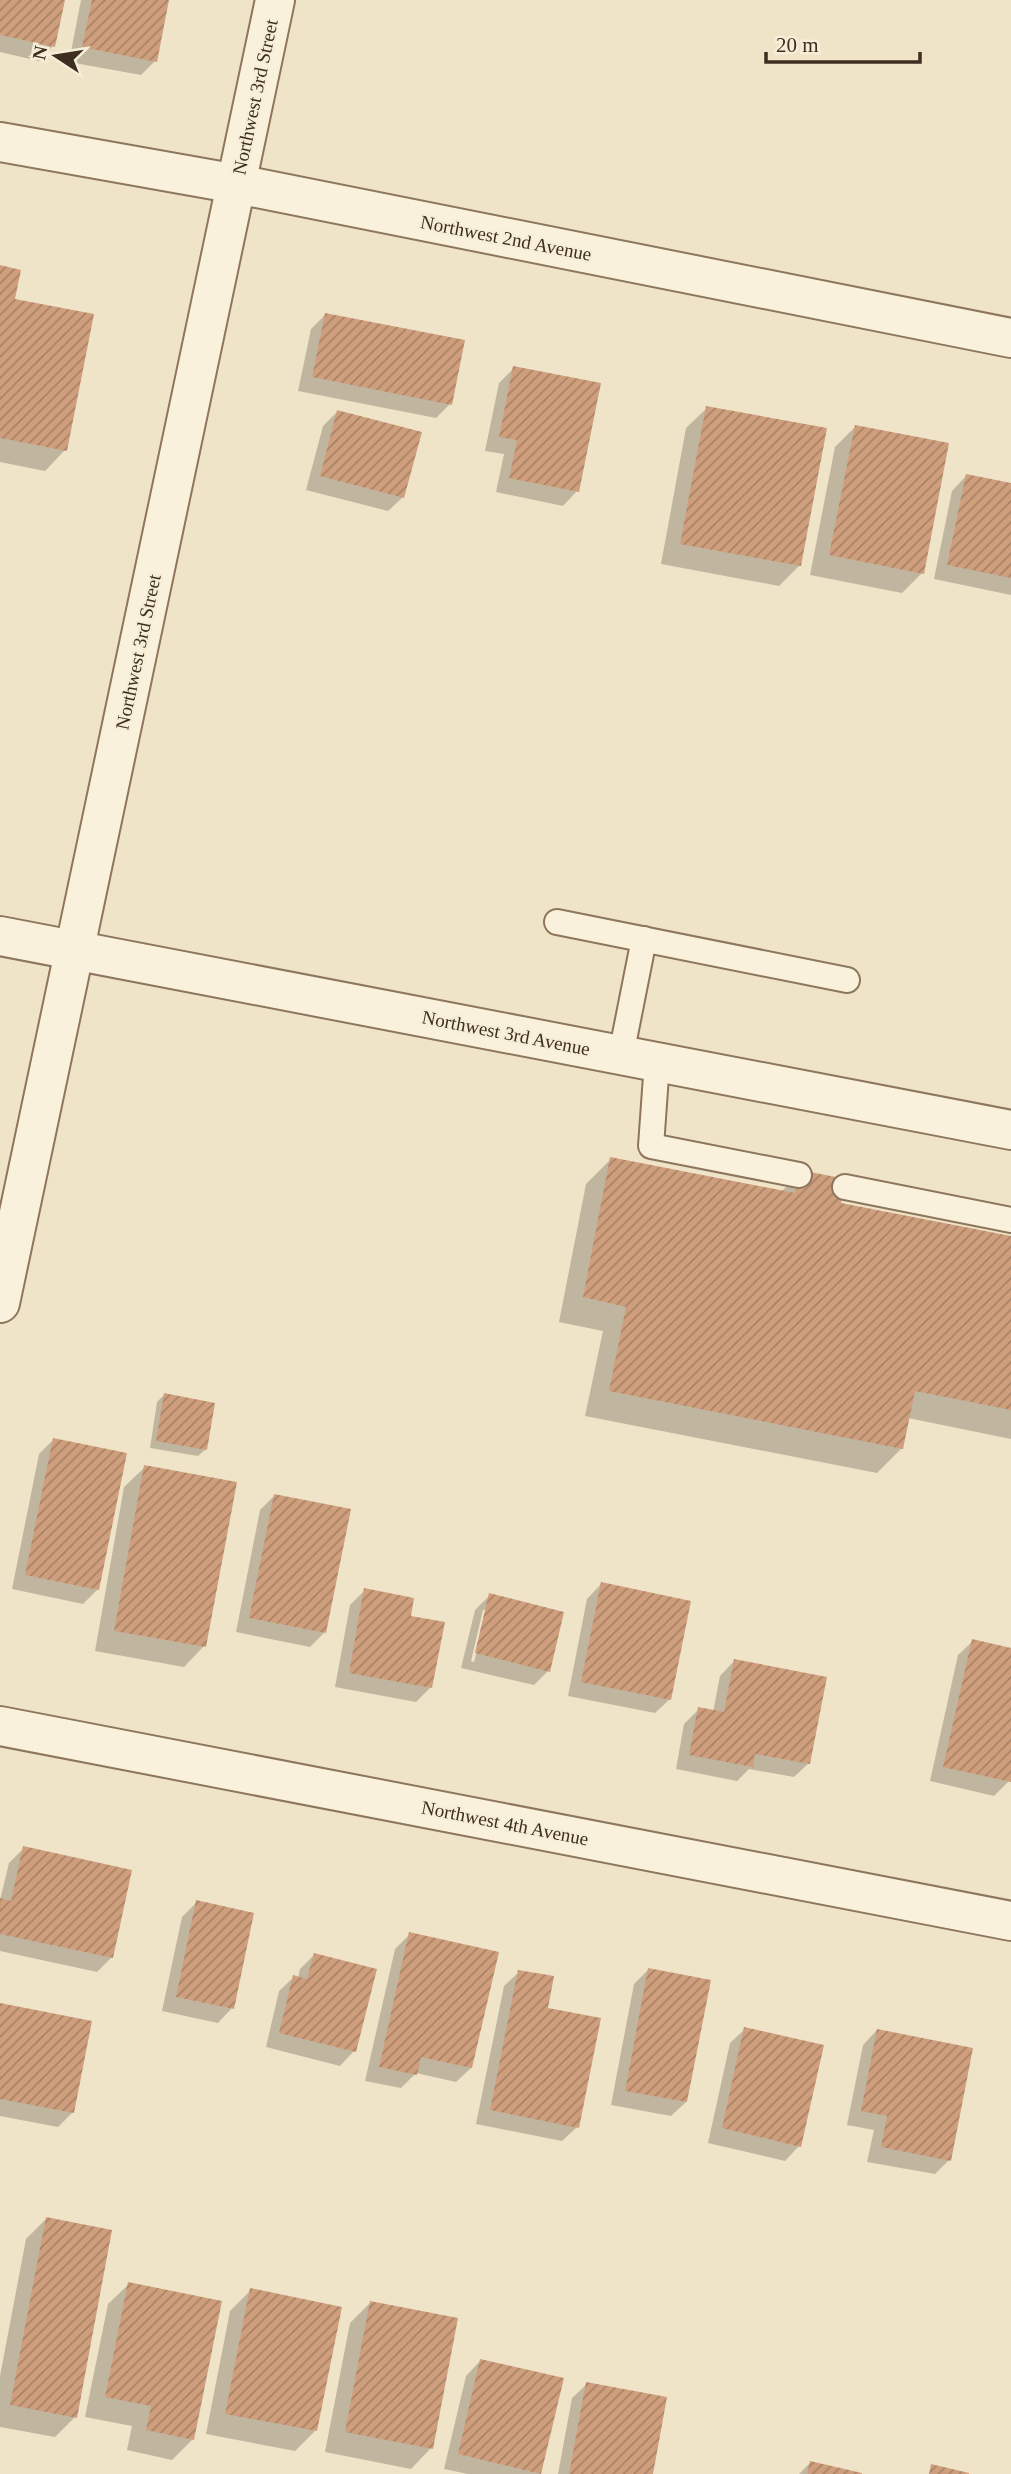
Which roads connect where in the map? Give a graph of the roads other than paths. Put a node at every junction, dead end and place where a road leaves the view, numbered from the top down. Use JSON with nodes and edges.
{"nodes":[{"id":1,"x":275,"y":0,"type":"edge"},
{"id":2,"x":0,"y":142,"type":"edge"},
{"id":3,"x":237,"y":184,"type":"junction"},
{"id":4,"x":1011,"y":338,"type":"edge"},
{"id":5,"x":557,"y":922,"type":"dead end"},
{"id":6,"x":0,"y":936,"type":"edge"},
{"id":7,"x":644,"y":939,"type":"junction"},
{"id":8,"x":75,"y":950,"type":"junction"},
{"id":9,"x":847,"y":980,"type":"dead end"},
{"id":10,"x":639,"y":1058,"type":"junction"},
{"id":11,"x":1011,"y":1130,"type":"edge"},
{"id":12,"x":799,"y":1175,"type":"dead end"},
{"id":13,"x":845,"y":1187,"type":"dead end"},
{"id":14,"x":1011,"y":1220,"type":"edge"},
{"id":15,"x":0,"y":1303,"type":"edge"},
{"id":16,"x":0,"y":1726,"type":"edge"},
{"id":17,"x":1011,"y":1921,"type":"edge"}],
"edges":[{"from":1,"to":3,"type":"street","name":"Northwest 3rd Street"},
{"from":2,"to":3,"type":"street","name":"Northwest 2nd Avenue"},
{"from":3,"to":4,"type":"street","name":"Northwest 2nd Avenue"},
{"from":3,"to":8,"type":"street","name":"Northwest 3rd Street"},
{"from":5,"to":7,"type":"lane"},
{"from":6,"to":8,"type":"street","name":"Northwest 3rd Avenue"},
{"from":7,"to":9,"type":"lane"},
{"from":7,"to":10,"type":"lane"},
{"from":8,"to":10,"type":"street","name":"Northwest 3rd Avenue"},
{"from":8,"to":15,"type":"street","name":"Northwest 3rd Street"},
{"from":10,"to":11,"type":"street","name":"Northwest 3rd Avenue"},
{"from":10,"to":12,"type":"lane"},
{"from":13,"to":14,"type":"lane"},
{"from":16,"to":17,"type":"street","name":"Northwest 4th Avenue"}]}
